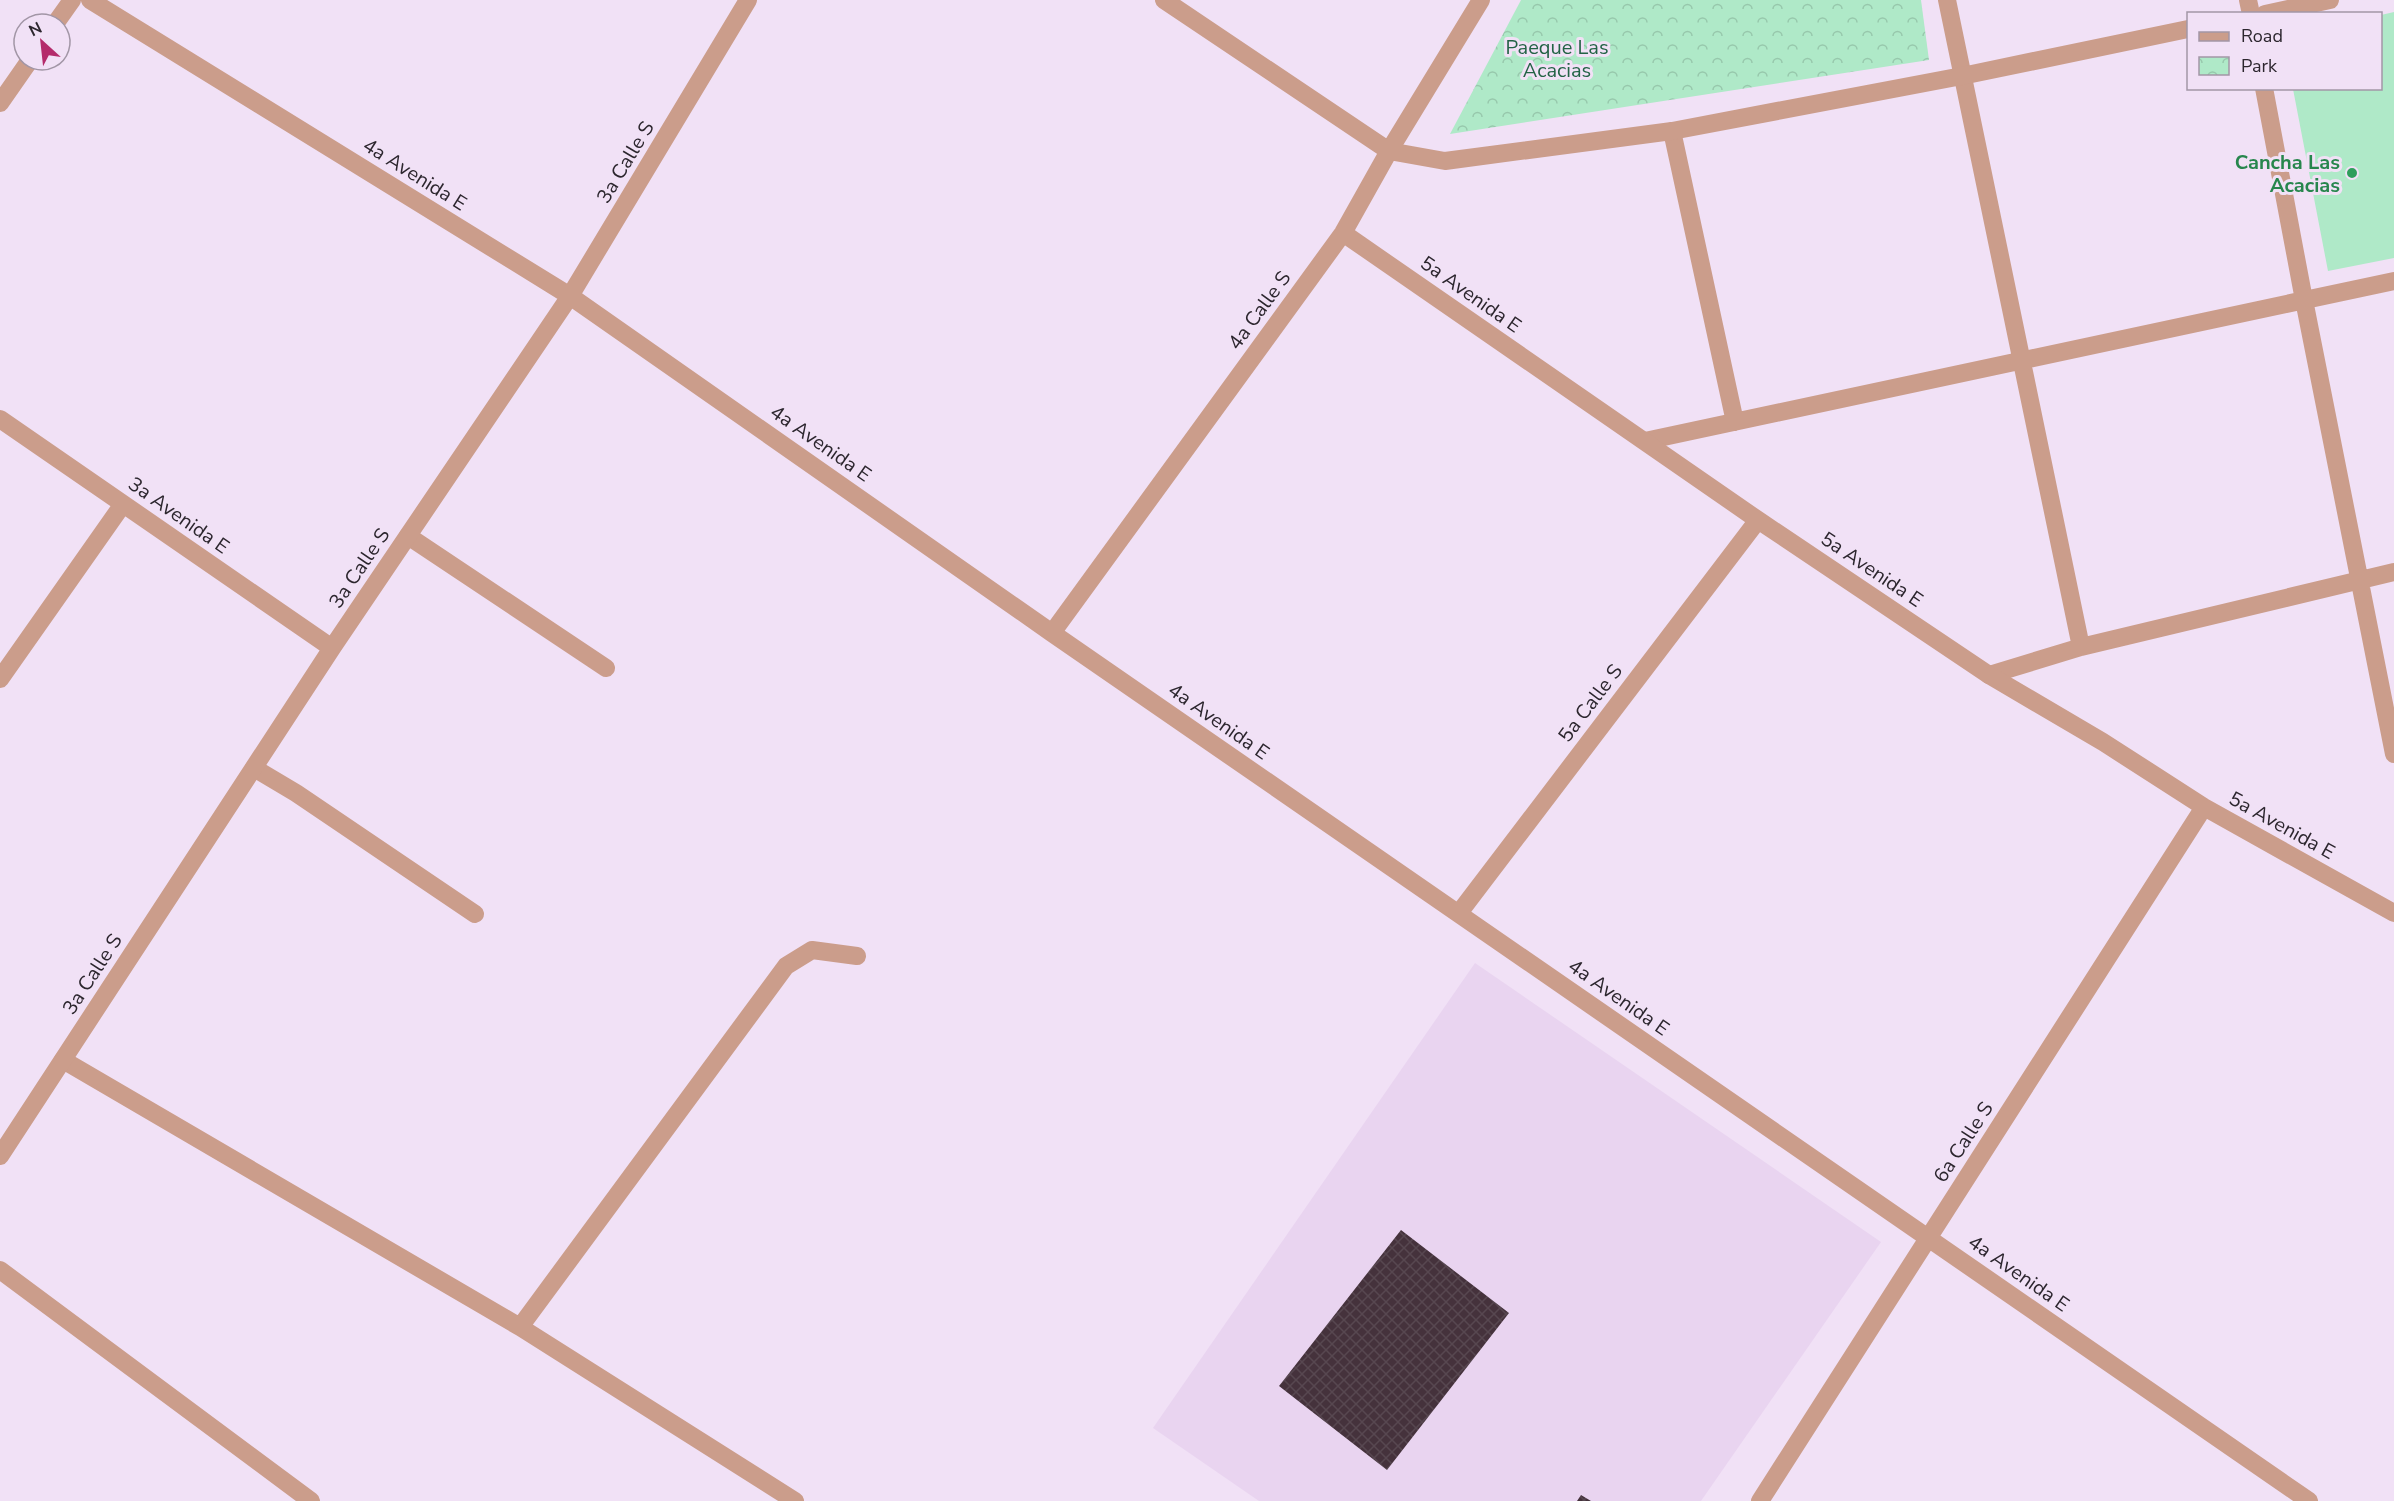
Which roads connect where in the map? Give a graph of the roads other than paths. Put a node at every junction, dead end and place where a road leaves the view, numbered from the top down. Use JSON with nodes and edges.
{"nodes":[{"id":1,"x":90,"y":0,"type":"edge"},
{"id":2,"x":748,"y":0,"type":"edge"},
{"id":3,"x":1164,"y":0,"type":"edge"},
{"id":4,"x":1481,"y":0,"type":"edge"},
{"id":5,"x":1947,"y":0,"type":"edge"},
{"id":6,"x":2330,"y":0,"type":"edge"},
{"id":7,"x":2274,"y":12,"type":"edge"},
{"id":8,"x":2187,"y":29,"type":"edge"},
{"id":9,"x":22,"y":72,"type":"edge"},
{"id":10,"x":1962,"y":76,"type":"junction"},
{"id":11,"x":2265,"y":90,"type":"edge"},
{"id":12,"x":0,"y":103,"type":"edge"},
{"id":13,"x":1672,"y":131,"type":"junction"},
{"id":14,"x":1389,"y":151,"type":"junction"},
{"id":15,"x":1343,"y":233,"type":"junction"},
{"id":16,"x":2394,"y":281,"type":"edge"},
{"id":17,"x":570,"y":296,"type":"junction"},
{"id":18,"x":2304,"y":300,"type":"junction"},
{"id":19,"x":2020,"y":361,"type":"junction"},
{"id":20,"x":0,"y":419,"type":"edge"},
{"id":21,"x":1735,"y":422,"type":"junction"},
{"id":22,"x":1645,"y":441,"type":"junction"},
{"id":23,"x":123,"y":504,"type":"junction"},
{"id":24,"x":1758,"y":520,"type":"junction"},
{"id":25,"x":408,"y":536,"type":"junction"},
{"id":26,"x":2394,"y":572,"type":"edge"},
{"id":27,"x":2359,"y":580,"type":"junction"},
{"id":28,"x":1052,"y":633,"type":"junction"},
{"id":29,"x":2082,"y":647,"type":"junction"},
{"id":30,"x":332,"y":648,"type":"junction"},
{"id":31,"x":606,"y":668,"type":"dead end"},
{"id":32,"x":1989,"y":675,"type":"junction"},
{"id":33,"x":0,"y":679,"type":"edge"},
{"id":34,"x":2394,"y":754,"type":"edge"},
{"id":35,"x":254,"y":768,"type":"junction"},
{"id":36,"x":2204,"y":807,"type":"junction"},
{"id":37,"x":2394,"y":913,"type":"edge"},
{"id":38,"x":475,"y":914,"type":"dead end"},
{"id":39,"x":1459,"y":914,"type":"junction"},
{"id":40,"x":857,"y":956,"type":"dead end"},
{"id":41,"x":63,"y":1060,"type":"junction"},
{"id":42,"x":0,"y":1156,"type":"edge"},
{"id":43,"x":1928,"y":1238,"type":"junction"},
{"id":44,"x":0,"y":1270,"type":"edge"},
{"id":45,"x":520,"y":1327,"type":"junction"},
{"id":46,"x":311,"y":1501,"type":"edge"},
{"id":47,"x":795,"y":1501,"type":"edge"},
{"id":48,"x":1760,"y":1501,"type":"edge"},
{"id":49,"x":2309,"y":1501,"type":"edge"}],
"edges":[{"from":1,"to":17,"type":"street","name":"4a Avenida E"},
{"from":2,"to":17,"type":"street","name":"3a Calle S"},
{"from":3,"to":14,"type":"street"},
{"from":4,"to":14,"type":"street","name":"4a Calle S"},
{"from":5,"to":10,"type":"street"},
{"from":6,"to":7,"type":"street"},
{"from":8,"to":10,"type":"street"},
{"from":9,"to":12,"type":"street"},
{"from":10,"to":13,"type":"street"},
{"from":10,"to":19,"type":"street"},
{"from":11,"to":18,"type":"street"},
{"from":13,"to":14,"type":"street"},
{"from":13,"to":21,"type":"street"},
{"from":14,"to":15,"type":"street","name":"4a Calle S"},
{"from":15,"to":22,"type":"street","name":"5a Avenida E"},
{"from":15,"to":28,"type":"street","name":"4a Calle S"},
{"from":16,"to":18,"type":"street"},
{"from":17,"to":25,"type":"street","name":"3a Calle S"},
{"from":17,"to":28,"type":"street","name":"4a Avenida E"},
{"from":18,"to":19,"type":"street"},
{"from":18,"to":27,"type":"street"},
{"from":19,"to":21,"type":"street"},
{"from":19,"to":29,"type":"street"},
{"from":20,"to":23,"type":"street","name":"3a Avenida E"},
{"from":21,"to":22,"type":"street"},
{"from":22,"to":24,"type":"street","name":"5a Avenida E"},
{"from":23,"to":30,"type":"street","name":"3a Avenida E"},
{"from":23,"to":33,"type":"street"},
{"from":24,"to":32,"type":"street","name":"5a Avenida E"},
{"from":24,"to":39,"type":"street","name":"5a Calle S"},
{"from":25,"to":30,"type":"street","name":"3a Calle S"},
{"from":25,"to":31,"type":"street"},
{"from":26,"to":27,"type":"street"},
{"from":27,"to":29,"type":"street"},
{"from":27,"to":34,"type":"street"},
{"from":28,"to":39,"type":"street","name":"4a Avenida E"},
{"from":29,"to":32,"type":"street"},
{"from":30,"to":35,"type":"street","name":"3a Calle S"},
{"from":32,"to":36,"type":"street","name":"5a Avenida E"},
{"from":35,"to":38,"type":"street"},
{"from":35,"to":41,"type":"street","name":"3a Calle S"},
{"from":36,"to":37,"type":"street","name":"5a Avenida E"},
{"from":36,"to":43,"type":"street","name":"6a Calle S"},
{"from":39,"to":43,"type":"street","name":"4a Avenida E"},
{"from":40,"to":45,"type":"street"},
{"from":41,"to":42,"type":"street","name":"3a Calle S"},
{"from":41,"to":45,"type":"street"},
{"from":43,"to":48,"type":"street","name":"6a Calle S"},
{"from":43,"to":49,"type":"street","name":"4a Avenida E"},
{"from":44,"to":46,"type":"street"},
{"from":45,"to":47,"type":"street"}]}
